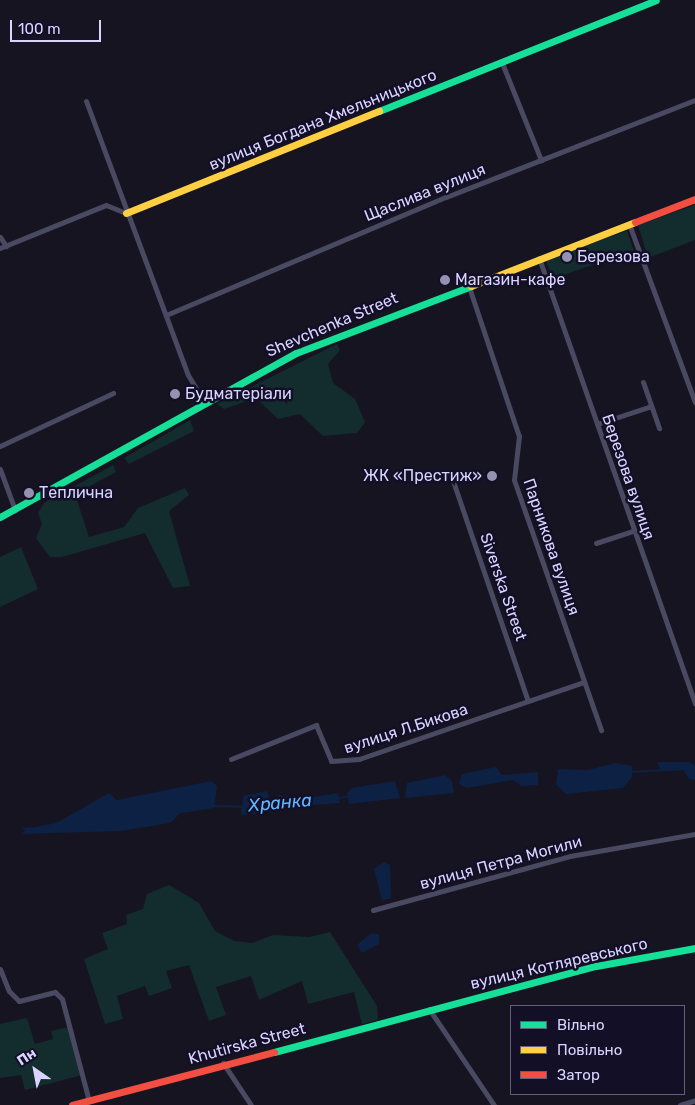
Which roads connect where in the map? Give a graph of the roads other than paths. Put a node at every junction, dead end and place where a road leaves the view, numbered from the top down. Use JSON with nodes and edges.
{"nodes":[{"id":1,"x":656,"y":0,"type":"edge"},
{"id":2,"x":502,"y":63,"type":"junction"},
{"id":3,"x":695,"y":100,"type":"edge"},
{"id":4,"x":86,"y":101,"type":"dead end"},
{"id":5,"x":541,"y":160,"type":"junction"},
{"id":6,"x":695,"y":199,"type":"edge"},
{"id":7,"x":126,"y":214,"type":"junction"},
{"id":8,"x":629,"y":224,"type":"junction"},
{"id":9,"x":0,"y":237,"type":"edge"},
{"id":10,"x":3,"y":247,"type":"edge"},
{"id":11,"x":539,"y":257,"type":"junction"},
{"id":12,"x":468,"y":284,"type":"junction"},
{"id":13,"x":166,"y":315,"type":"junction"},
{"id":14,"x":643,"y":382,"type":"dead end"},
{"id":15,"x":113,"y":393,"type":"dead end"},
{"id":16,"x":205,"y":402,"type":"junction"},
{"id":17,"x":695,"y":402,"type":"edge"},
{"id":18,"x":651,"y":406,"type":"junction"},
{"id":19,"x":597,"y":424,"type":"junction"},
{"id":20,"x":659,"y":428,"type":"dead end"},
{"id":21,"x":0,"y":446,"type":"edge"},
{"id":22,"x":0,"y":469,"type":"edge"},
{"id":23,"x":453,"y":481,"type":"dead end"},
{"id":24,"x":15,"y":510,"type":"junction"},
{"id":25,"x":0,"y":517,"type":"edge"},
{"id":26,"x":633,"y":530,"type":"junction"},
{"id":27,"x":596,"y":543,"type":"dead end"},
{"id":28,"x":584,"y":682,"type":"junction"},
{"id":29,"x":528,"y":701,"type":"junction"},
{"id":30,"x":695,"y":704,"type":"edge"},
{"id":31,"x":601,"y":730,"type":"dead end"},
{"id":32,"x":231,"y":759,"type":"dead end"},
{"id":33,"x":695,"y":834,"type":"edge"},
{"id":34,"x":373,"y":910,"type":"dead end"},
{"id":35,"x":695,"y":948,"type":"edge"},
{"id":36,"x":0,"y":969,"type":"edge"},
{"id":37,"x":429,"y":1009,"type":"junction"},
{"id":38,"x":223,"y":1063,"type":"junction"},
{"id":39,"x":695,"y":1100,"type":"edge"},
{"id":40,"x":89,"y":1101,"type":"junction"},
{"id":41,"x":72,"y":1105,"type":"edge"},
{"id":42,"x":251,"y":1105,"type":"edge"},
{"id":43,"x":494,"y":1105,"type":"edge"},
{"id":44,"x":680,"y":1105,"type":"edge"}],
"edges":[{"from":1,"to":2,"type":"street","name":"вулиця Богдана Хмельницького"},
{"from":2,"to":5,"type":"street"},
{"from":2,"to":7,"type":"street","name":"вулиця Богдана Хмельницького"},
{"from":3,"to":5,"type":"street","name":"Щаслива вулиця"},
{"from":4,"to":7,"type":"street"},
{"from":5,"to":13,"type":"street","name":"Щаслива вулиця"},
{"from":6,"to":8,"type":"street","name":"Shevchenka Street"},
{"from":7,"to":10,"type":"street"},
{"from":7,"to":13,"type":"street"},
{"from":8,"to":11,"type":"street","name":"Shevchenka Street"},
{"from":8,"to":17,"type":"street"},
{"from":9,"to":10,"type":"street"},
{"from":11,"to":12,"type":"street","name":"Shevchenka Street"},
{"from":11,"to":19,"type":"street","name":"Березова вулиця"},
{"from":12,"to":16,"type":"street","name":"Shevchenka Street"},
{"from":12,"to":28,"type":"street","name":"Парникова вулиця"},
{"from":13,"to":16,"type":"street"},
{"from":14,"to":18,"type":"street"},
{"from":15,"to":21,"type":"street"},
{"from":16,"to":24,"type":"street","name":"Shevchenka Street"},
{"from":18,"to":19,"type":"street"},
{"from":18,"to":20,"type":"street"},
{"from":19,"to":26,"type":"street","name":"Березова вулиця"},
{"from":22,"to":24,"type":"street"},
{"from":23,"to":29,"type":"street","name":"Siverska Street"},
{"from":24,"to":25,"type":"street","name":"Shevchenka Street"},
{"from":26,"to":27,"type":"street"},
{"from":26,"to":30,"type":"street","name":"Березова вулиця"},
{"from":28,"to":29,"type":"street","name":"вулиця Л.Бикова"},
{"from":28,"to":31,"type":"street","name":"Парникова вулиця"},
{"from":29,"to":32,"type":"street","name":"вулиця Л.Бикова"},
{"from":33,"to":34,"type":"street","name":"вулиця Петра Могили"},
{"from":35,"to":37,"type":"street","name":"вулиця Котляревського"},
{"from":36,"to":40,"type":"street"},
{"from":37,"to":38,"type":"street","name":"Khutirska Street"},
{"from":37,"to":43,"type":"street"},
{"from":38,"to":40,"type":"street","name":"Khutirska Street"},
{"from":38,"to":42,"type":"street"},
{"from":39,"to":44,"type":"street"},
{"from":40,"to":41,"type":"street","name":"Khutirska Street"}]}
